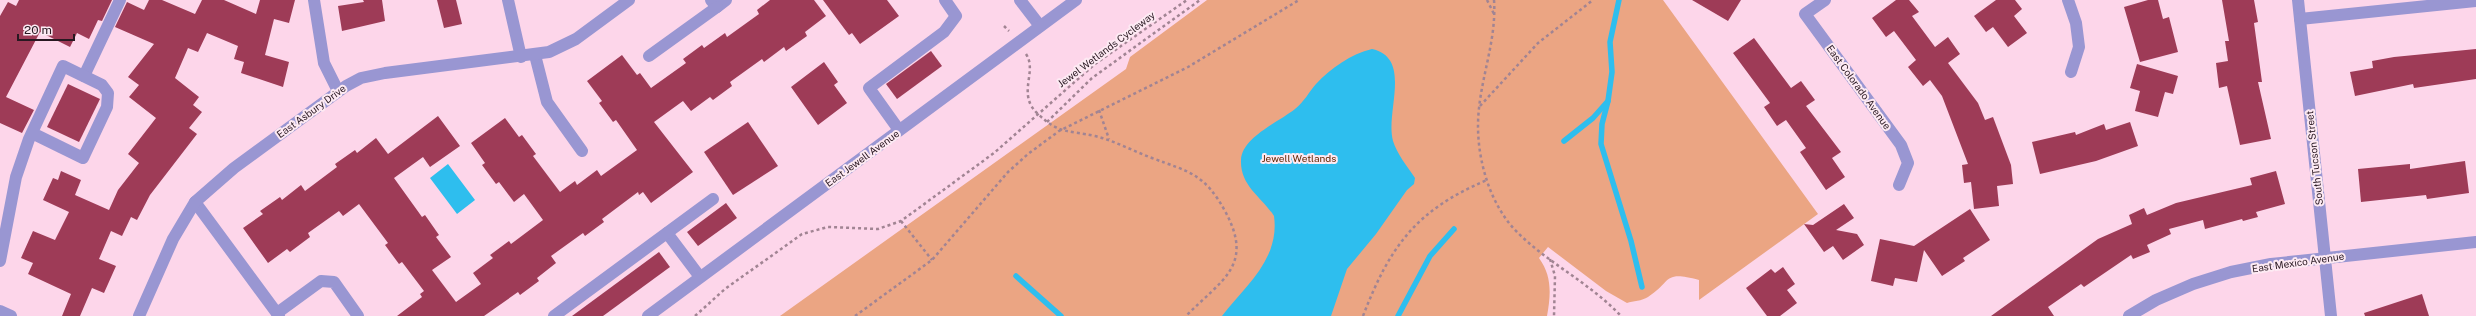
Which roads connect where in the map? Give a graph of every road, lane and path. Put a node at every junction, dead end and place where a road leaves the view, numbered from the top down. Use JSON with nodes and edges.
{"nodes":[{"id":1,"x":120,"y":0,"type":"edge"},
{"id":2,"x":314,"y":0,"type":"edge"},
{"id":3,"x":508,"y":0,"type":"edge"},
{"id":4,"x":629,"y":0,"type":"edge"},
{"id":5,"x":945,"y":0,"type":"edge"},
{"id":6,"x":1020,"y":0,"type":"edge"},
{"id":7,"x":1076,"y":0,"type":"edge"},
{"id":8,"x":1187,"y":0,"type":"edge"},
{"id":9,"x":1200,"y":0,"type":"edge"},
{"id":10,"x":1299,"y":0,"type":"edge"},
{"id":11,"x":1487,"y":0,"type":"edge"},
{"id":12,"x":1494,"y":0,"type":"edge"},
{"id":13,"x":1593,"y":0,"type":"edge"},
{"id":14,"x":1825,"y":0,"type":"edge"},
{"id":15,"x":2068,"y":0,"type":"edge"},
{"id":16,"x":2298,"y":0,"type":"edge"},
{"id":17,"x":2476,"y":1,"type":"edge"},
{"id":18,"x":718,"y":2,"type":"edge"},
{"id":19,"x":1495,"y":16,"type":"junction"},
{"id":20,"x":2300,"y":19,"type":"junction"},
{"id":21,"x":1040,"y":26,"type":"junction"},
{"id":22,"x":535,"y":55,"type":"junction"},
{"id":23,"x":649,"y":56,"type":"dead end"},
{"id":24,"x":521,"y":57,"type":"junction"},
{"id":25,"x":1028,"y":57,"type":"dead end"},
{"id":26,"x":2071,"y":72,"type":"dead end"},
{"id":27,"x":84,"y":76,"type":"junction"},
{"id":28,"x":338,"y":91,"type":"junction"},
{"id":29,"x":1480,"y":106,"type":"junction"},
{"id":30,"x":1099,"y":110,"type":"junction"},
{"id":31,"x":1037,"y":114,"type":"junction"},
{"id":32,"x":1047,"y":122,"type":"junction"},
{"id":33,"x":899,"y":130,"type":"junction"},
{"id":34,"x":1059,"y":131,"type":"junction"},
{"id":35,"x":32,"y":133,"type":"junction"},
{"id":36,"x":1109,"y":140,"type":"junction"},
{"id":37,"x":582,"y":152,"type":"dead end"},
{"id":38,"x":1487,"y":180,"type":"junction"},
{"id":39,"x":1898,"y":185,"type":"dead end"},
{"id":40,"x":713,"y":200,"type":"dead end"},
{"id":41,"x":195,"y":202,"type":"junction"},
{"id":42,"x":901,"y":221,"type":"junction"},
{"id":43,"x":667,"y":233,"type":"junction"},
{"id":44,"x":2476,"y":242,"type":"edge"},
{"id":45,"x":2325,"y":257,"type":"junction"},
{"id":46,"x":1550,"y":258,"type":"junction"},
{"id":47,"x":932,"y":260,"type":"junction"},
{"id":48,"x":0,"y":261,"type":"edge"},
{"id":49,"x":700,"y":277,"type":"junction"},
{"id":50,"x":0,"y":311,"type":"edge"},
{"id":51,"x":278,"y":314,"type":"edge"},
{"id":52,"x":11,"y":316,"type":"edge"},
{"id":53,"x":140,"y":316,"type":"edge"},
{"id":54,"x":358,"y":316,"type":"edge"},
{"id":55,"x":554,"y":316,"type":"edge"},
{"id":56,"x":648,"y":316,"type":"edge"},
{"id":57,"x":695,"y":316,"type":"edge"},
{"id":58,"x":855,"y":316,"type":"edge"},
{"id":59,"x":1186,"y":316,"type":"edge"},
{"id":60,"x":1363,"y":316,"type":"edge"},
{"id":61,"x":1554,"y":316,"type":"edge"},
{"id":62,"x":1621,"y":316,"type":"edge"},
{"id":63,"x":2129,"y":316,"type":"edge"},
{"id":64,"x":2331,"y":316,"type":"edge"}],
"edges":[{"from":1,"to":27,"type":"street"},
{"from":2,"to":28,"type":"street"},
{"from":3,"to":24,"type":"street"},
{"from":4,"to":22,"type":"street","name":"East Asbury Drive"},
{"from":5,"to":33,"type":"street"},
{"from":6,"to":21,"type":"street"},
{"from":7,"to":21,"type":"street","name":"East Jewell Avenue"},
{"from":8,"to":31,"type":"path","name":"Jewel Wetlands Cycleway"},
{"from":9,"to":32,"type":"path"},
{"from":10,"to":30,"type":"path"},
{"from":11,"to":19,"type":"path"},
{"from":12,"to":19,"type":"path"},
{"from":13,"to":29,"type":"path"},
{"from":14,"to":39,"type":"street","name":"East Colorado Avenue"},
{"from":15,"to":26,"type":"street"},
{"from":16,"to":20,"type":"street","name":"South Tucson Street"},
{"from":17,"to":20,"type":"street"},
{"from":18,"to":23,"type":"street"},
{"from":19,"to":29,"type":"path"},
{"from":20,"to":45,"type":"street","name":"South Tucson Street"},
{"from":21,"to":33,"type":"street","name":"East Jewell Avenue"},
{"from":22,"to":24,"type":"street","name":"East Asbury Drive"},
{"from":22,"to":37,"type":"street"},
{"from":24,"to":28,"type":"street","name":"East Asbury Drive"},
{"from":25,"to":31,"type":"path"},
{"from":27,"to":35,"type":"street"},
{"from":27,"to":35,"type":"street"},
{"from":28,"to":41,"type":"street","name":"East Asbury Drive"},
{"from":29,"to":38,"type":"path"},
{"from":30,"to":34,"type":"path"},
{"from":30,"to":36,"type":"path"},
{"from":31,"to":32,"type":"path"},
{"from":31,"to":42,"type":"path","name":"Jewel Wetlands Cycleway"},
{"from":32,"to":34,"type":"path"},
{"from":33,"to":49,"type":"street","name":"East Jewell Avenue"},
{"from":34,"to":36,"type":"path"},
{"from":34,"to":47,"type":"path"},
{"from":35,"to":48,"type":"street"},
{"from":36,"to":59,"type":"path"},
{"from":38,"to":46,"type":"path"},
{"from":38,"to":60,"type":"path"},
{"from":40,"to":43,"type":"street"},
{"from":41,"to":51,"type":"street"},
{"from":41,"to":53,"type":"street","name":"East Asbury Drive"},
{"from":42,"to":47,"type":"path"},
{"from":42,"to":57,"type":"path","name":"Jewel Wetlands Cycleway"},
{"from":43,"to":49,"type":"street"},
{"from":43,"to":55,"type":"street"},
{"from":44,"to":45,"type":"street","name":"East Mexico Avenue"},
{"from":45,"to":63,"type":"street","name":"East Mexico Avenue"},
{"from":45,"to":64,"type":"street","name":"South Tucson Street"},
{"from":46,"to":61,"type":"path"},
{"from":46,"to":62,"type":"path"},
{"from":47,"to":58,"type":"path"},
{"from":49,"to":56,"type":"street","name":"East Jewell Avenue"},
{"from":50,"to":52,"type":"street"},
{"from":51,"to":54,"type":"street"}]}
